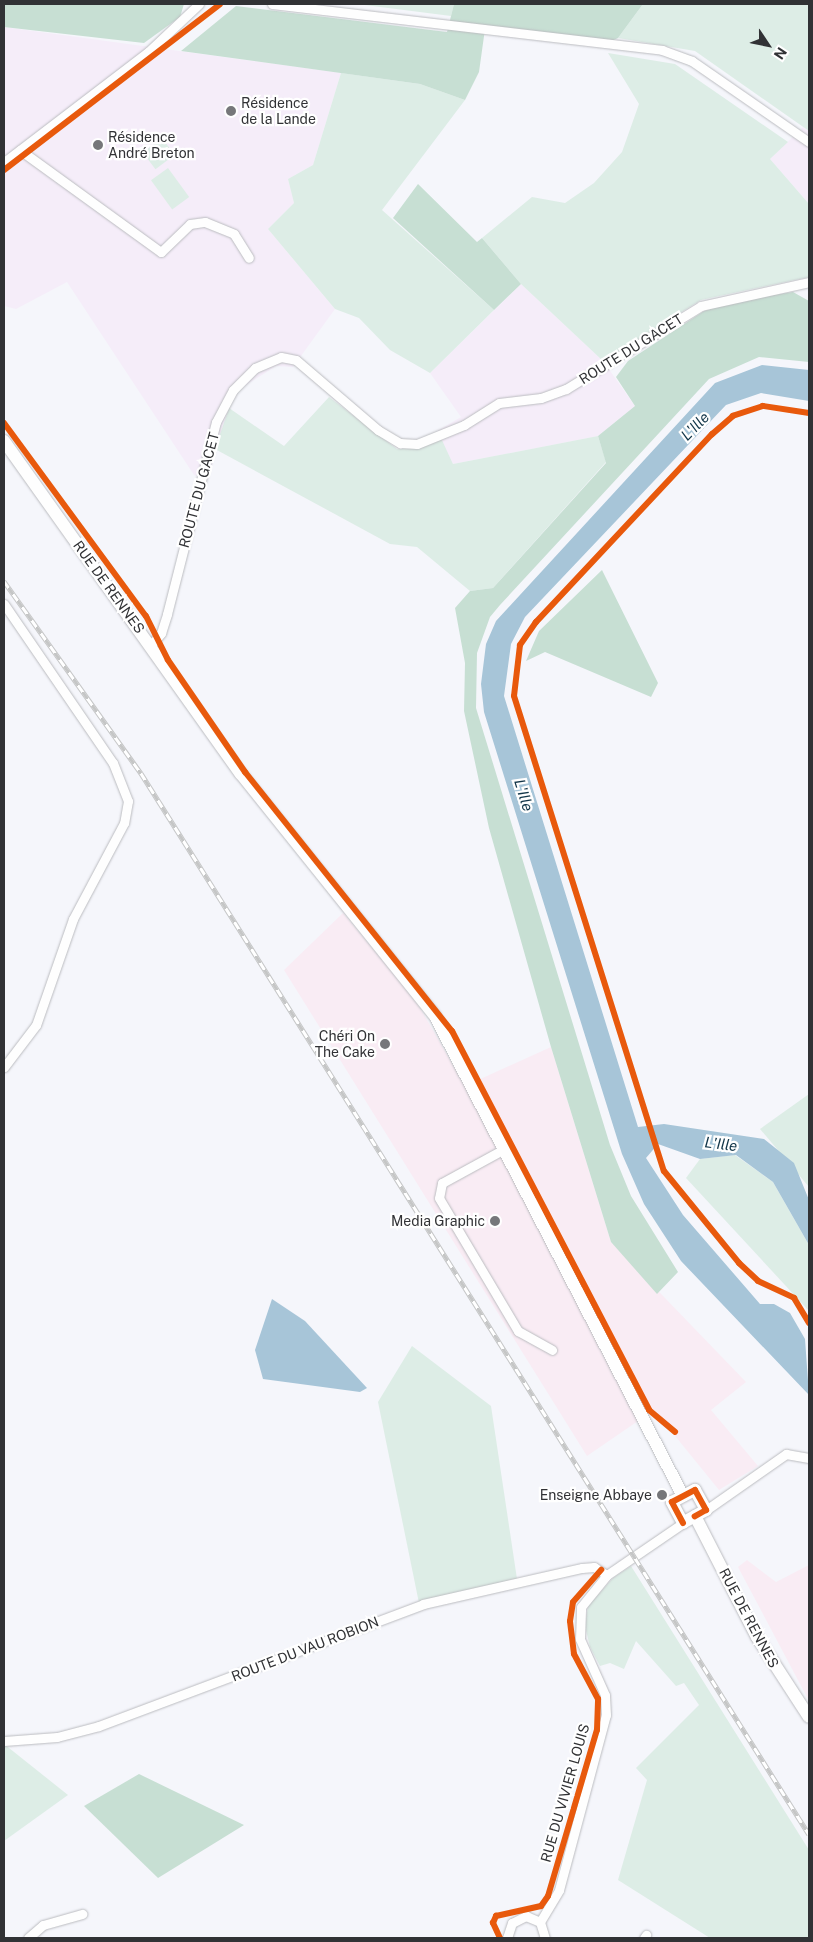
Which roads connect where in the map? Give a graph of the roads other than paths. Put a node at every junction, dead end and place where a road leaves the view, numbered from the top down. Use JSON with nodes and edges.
{"nodes":[{"id":1,"x":198,"y":4,"type":"edge"},
{"id":2,"x":272,"y":4,"type":"edge"},
{"id":3,"x":809,"y":142,"type":"edge"},
{"id":4,"x":20,"y":150,"type":"junction"},
{"id":5,"x":4,"y":162,"type":"edge"},
{"id":6,"x":249,"y":258,"type":"dead end"},
{"id":7,"x":809,"y":282,"type":"edge"},
{"id":8,"x":4,"y":442,"type":"edge"},
{"id":9,"x":4,"y":604,"type":"edge"},
{"id":10,"x":151,"y":645,"type":"junction"},
{"id":11,"x":4,"y":1067,"type":"edge"},
{"id":12,"x":506,"y":1148,"type":"junction"},
{"id":13,"x":552,"y":1350,"type":"dead end"},
{"id":14,"x":809,"y":1458,"type":"edge"},
{"id":15,"x":683,"y":1496,"type":"junction"},
{"id":16,"x":700,"y":1513,"type":"junction"},
{"id":17,"x":683,"y":1523,"type":"junction"},
{"id":18,"x":607,"y":1575,"type":"junction"},
{"id":19,"x":809,"y":1717,"type":"edge"},
{"id":20,"x":4,"y":1741,"type":"edge"},
{"id":21,"x":82,"y":1914,"type":"dead end"},
{"id":22,"x":540,"y":1922,"type":"junction"},
{"id":23,"x":28,"y":1938,"type":"edge"},
{"id":24,"x":507,"y":1938,"type":"edge"},
{"id":25,"x":545,"y":1938,"type":"edge"}],
"edges":[{"from":1,"to":4,"type":"street"},
{"from":2,"to":3,"type":"street"},
{"from":4,"to":5,"type":"street"},
{"from":4,"to":6,"type":"street"},
{"from":7,"to":10,"type":"street","name":"ROUTE DU GACET"},
{"from":8,"to":10,"type":"main road","name":"RUE DE RENNES"},
{"from":9,"to":11,"type":"street"},
{"from":10,"to":12,"type":"main road","name":"RUE DE RENNES"},
{"from":12,"to":13,"type":"street"},
{"from":12,"to":15,"type":"main road","name":"RUE DE RENNES"},
{"from":14,"to":16,"type":"street"},
{"from":15,"to":16,"type":"main road","name":"RUE DE RENNES"},
{"from":15,"to":17,"type":"main road"},
{"from":16,"to":17,"type":"main road"},
{"from":16,"to":19,"type":"main road","name":"RUE DE RENNES"},
{"from":17,"to":18,"type":"street","name":"RUE DU VIVIER LOUIS"},
{"from":18,"to":20,"type":"street","name":"ROUTE DU VAU ROBION"},
{"from":18,"to":22,"type":"street","name":"RUE DU VIVIER LOUIS"},
{"from":21,"to":23,"type":"street"},
{"from":22,"to":24,"type":"street"},
{"from":22,"to":25,"type":"street"}]}
